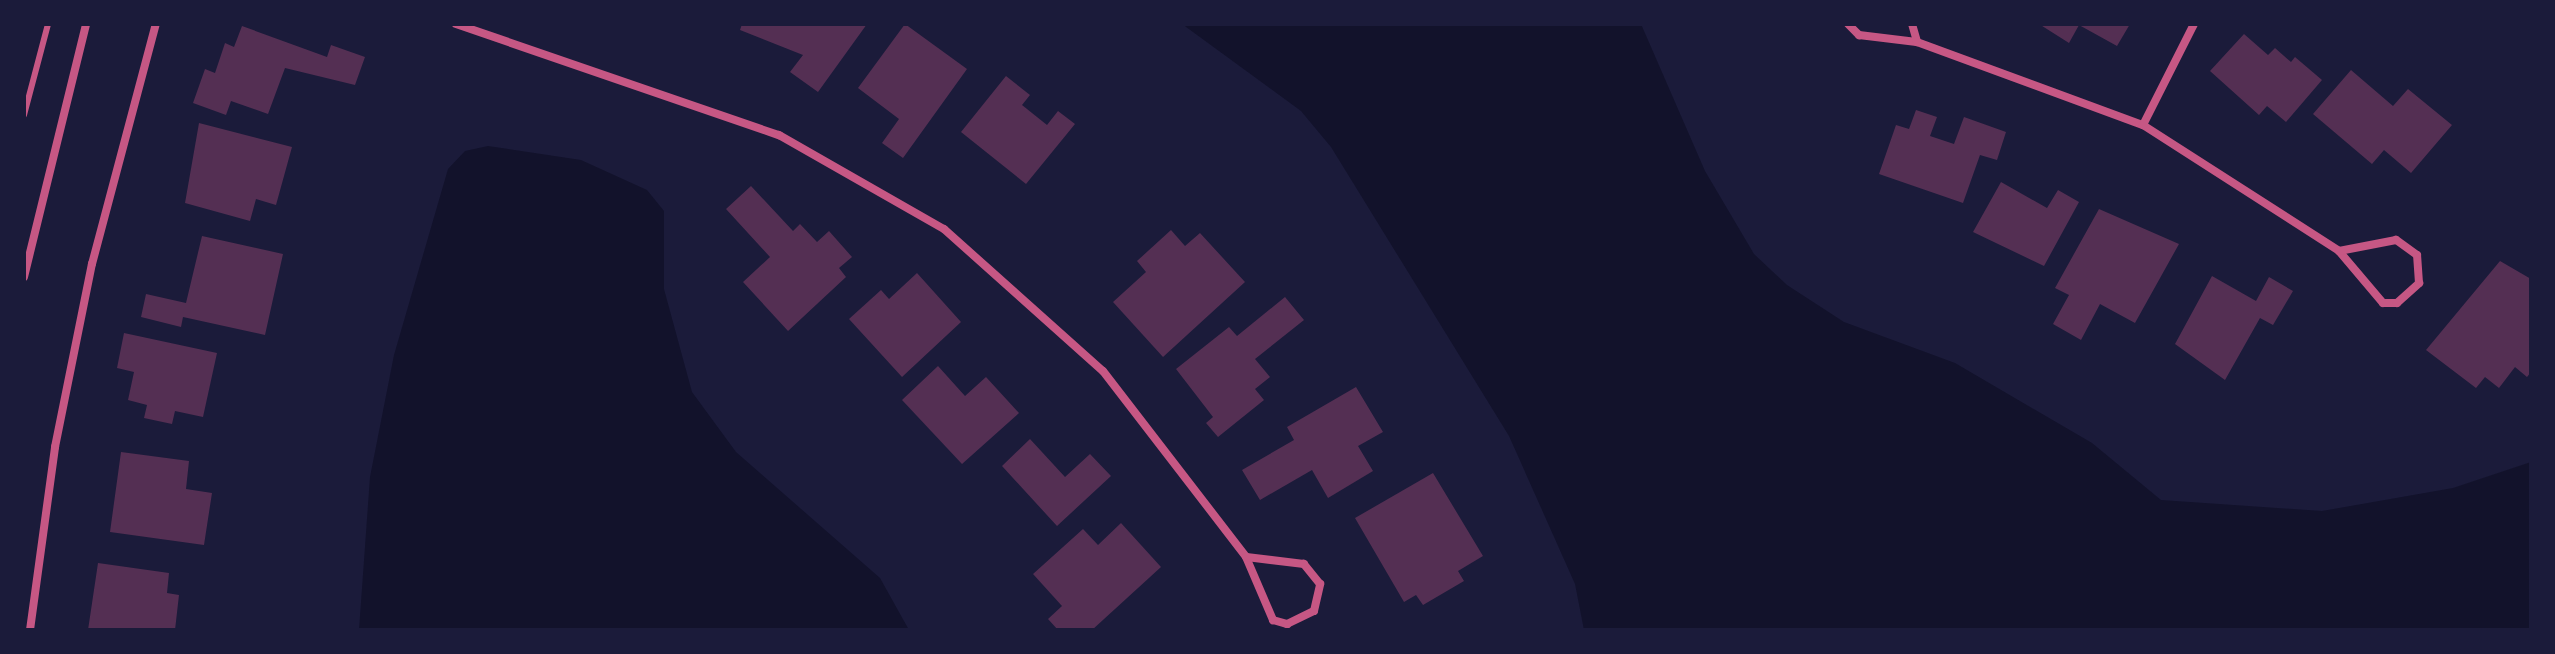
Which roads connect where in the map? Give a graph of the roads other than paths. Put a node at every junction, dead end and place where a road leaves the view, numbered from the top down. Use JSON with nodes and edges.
{"nodes":[{"id":1,"x":48,"y":24,"type":"edge"},
{"id":2,"x":86,"y":24,"type":"edge"},
{"id":3,"x":156,"y":24,"type":"edge"},
{"id":4,"x":456,"y":24,"type":"edge"},
{"id":5,"x":1848,"y":24,"type":"edge"},
{"id":6,"x":1912,"y":24,"type":"edge"},
{"id":7,"x":2194,"y":24,"type":"edge"},
{"id":8,"x":1917,"y":42,"type":"junction"},
{"id":9,"x":24,"y":115,"type":"edge"},
{"id":10,"x":2143,"y":125,"type":"junction"},
{"id":11,"x":2339,"y":251,"type":"junction"},
{"id":12,"x":24,"y":277,"type":"edge"},
{"id":13,"x":1246,"y":557,"type":"junction"},
{"id":14,"x":30,"y":630,"type":"edge"}],
"edges":[{"from":1,"to":9,"type":"lane"},
{"from":2,"to":12,"type":"street"},
{"from":3,"to":14,"type":"street"},
{"from":4,"to":13,"type":"street"},
{"from":5,"to":8,"type":"street"},
{"from":6,"to":8,"type":"street"},
{"from":7,"to":10,"type":"street"},
{"from":8,"to":10,"type":"street"},
{"from":10,"to":11,"type":"street"},
{"from":11,"to":11,"type":"street"},
{"from":13,"to":13,"type":"street"}]}
